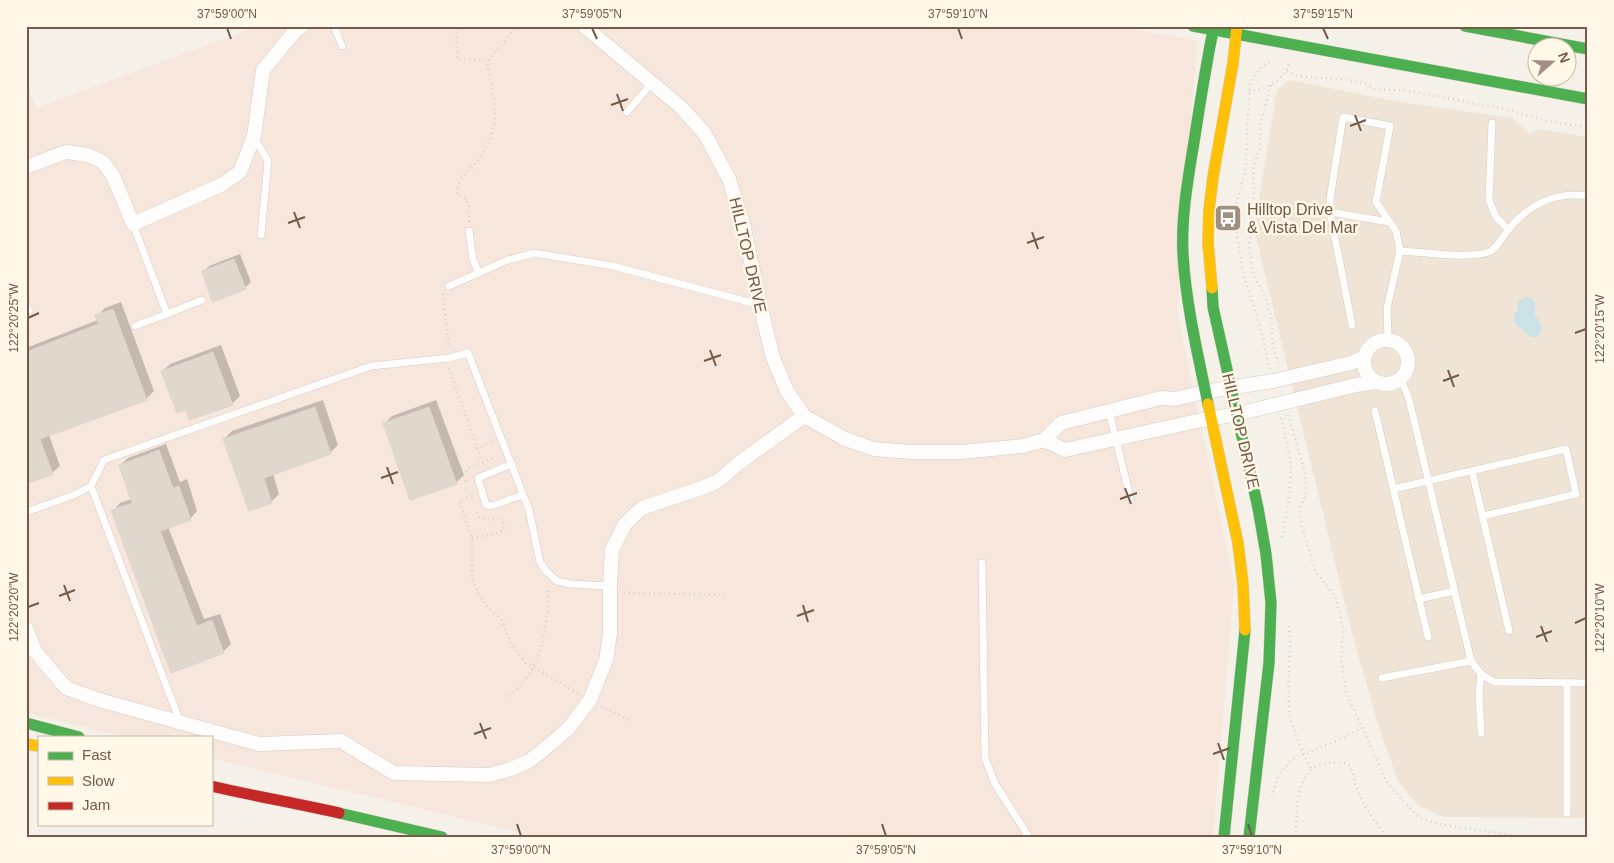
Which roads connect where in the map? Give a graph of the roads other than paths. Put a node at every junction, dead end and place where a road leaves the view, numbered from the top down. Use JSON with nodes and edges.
{"nodes":[{"id":1,"x":302,"y":26,"type":"edge"},
{"id":2,"x":334,"y":26,"type":"edge"},
{"id":3,"x":584,"y":26,"type":"edge"},
{"id":4,"x":1193,"y":26,"type":"edge"},
{"id":5,"x":1465,"y":26,"type":"edge"},
{"id":6,"x":1213,"y":28,"type":"edge"},
{"id":7,"x":1237,"y":30,"type":"edge"},
{"id":8,"x":342,"y":46,"type":"dead end"},
{"id":9,"x":1588,"y":49,"type":"edge"},
{"id":10,"x":652,"y":83,"type":"junction"},
{"id":11,"x":1588,"y":99,"type":"edge"},
{"id":12,"x":626,"y":112,"type":"dead end"},
{"id":13,"x":1492,"y":123,"type":"dead end"},
{"id":14,"x":254,"y":136,"type":"junction"},
{"id":15,"x":26,"y":167,"type":"edge"},
{"id":16,"x":1588,"y":196,"type":"edge"},
{"id":17,"x":1330,"y":212,"type":"junction"},
{"id":18,"x":1389,"y":222,"type":"junction"},
{"id":19,"x":133,"y":224,"type":"junction"},
{"id":20,"x":1508,"y":229,"type":"junction"},
{"id":21,"x":469,"y":231,"type":"road end"},
{"id":22,"x":261,"y":235,"type":"dead end"},
{"id":23,"x":1400,"y":250,"type":"junction"},
{"id":24,"x":479,"y":273,"type":"junction"},
{"id":25,"x":449,"y":286,"type":"road end"},
{"id":26,"x":202,"y":300,"type":"dead end"},
{"id":27,"x":26,"y":304,"type":"edge"},
{"id":28,"x":760,"y":305,"type":"junction"},
{"id":29,"x":26,"y":312,"type":"edge"},
{"id":30,"x":167,"y":314,"type":"junction"},
{"id":31,"x":1352,"y":325,"type":"dead end"},
{"id":32,"x":135,"y":326,"type":"dead end"},
{"id":33,"x":1388,"y":339,"type":"junction"},
{"id":34,"x":1364,"y":358,"type":"junction"},
{"id":35,"x":1401,"y":378,"type":"junction"},
{"id":36,"x":1376,"y":382,"type":"junction"},
{"id":37,"x":1231,"y":388,"type":"junction"},
{"id":38,"x":1204,"y":392,"type":"junction"},
{"id":39,"x":1109,"y":411,"type":"junction"},
{"id":40,"x":1375,"y":411,"type":"dead end"},
{"id":41,"x":1237,"y":414,"type":"junction"},
{"id":42,"x":804,"y":416,"type":"junction"},
{"id":43,"x":1211,"y":419,"type":"junction"},
{"id":44,"x":1116,"y":439,"type":"junction"},
{"id":45,"x":1044,"y":440,"type":"junction"},
{"id":46,"x":512,"y":464,"type":"junction"},
{"id":47,"x":1472,"y":471,"type":"junction"},
{"id":48,"x":1428,"y":481,"type":"junction"},
{"id":49,"x":91,"y":486,"type":"junction"},
{"id":50,"x":1393,"y":489,"type":"junction"},
{"id":51,"x":523,"y":495,"type":"junction"},
{"id":52,"x":1130,"y":497,"type":"dead end"},
{"id":53,"x":26,"y":512,"type":"edge"},
{"id":54,"x":1483,"y":516,"type":"junction"},
{"id":55,"x":982,"y":563,"type":"dead end"},
{"id":56,"x":610,"y":586,"type":"junction"},
{"id":57,"x":1454,"y":591,"type":"junction"},
{"id":58,"x":1419,"y":599,"type":"junction"},
{"id":59,"x":26,"y":628,"type":"edge"},
{"id":60,"x":1509,"y":631,"type":"dead end"},
{"id":61,"x":1428,"y":637,"type":"dead end"},
{"id":62,"x":1470,"y":661,"type":"junction"},
{"id":63,"x":1481,"y":674,"type":"junction"},
{"id":64,"x":1382,"y":678,"type":"dead end"},
{"id":65,"x":1567,"y":683,"type":"junction"},
{"id":66,"x":1588,"y":683,"type":"edge"},
{"id":67,"x":180,"y":722,"type":"junction"},
{"id":68,"x":26,"y":723,"type":"edge"},
{"id":69,"x":1481,"y":733,"type":"dead end"},
{"id":70,"x":75,"y":736,"type":"edge"},
{"id":71,"x":253,"y":783,"type":"dead end"},
{"id":72,"x":212,"y":786,"type":"edge"},
{"id":73,"x":290,"y":801,"type":"junction"},
{"id":74,"x":1567,"y":813,"type":"dead end"},
{"id":75,"x":442,"y":837,"type":"edge"},
{"id":76,"x":1029,"y":837,"type":"edge"},
{"id":77,"x":1224,"y":837,"type":"edge"},
{"id":78,"x":1249,"y":837,"type":"edge"}],
"edges":[{"from":1,"to":14,"type":"street"},
{"from":2,"to":8,"type":"lane"},
{"from":3,"to":10,"type":"street","name":"HILLTOP DRIVE"},
{"from":4,"to":6,"type":"main road"},
{"from":5,"to":9,"type":"main road"},
{"from":6,"to":7,"type":"main road"},
{"from":6,"to":38,"type":"main road","name":"HILLTOP DRIVE"},
{"from":7,"to":11,"type":"main road"},
{"from":7,"to":37,"type":"main road","name":"HILLTOP DRIVE"},
{"from":10,"to":12,"type":"lane"},
{"from":10,"to":28,"type":"street","name":"HILLTOP DRIVE"},
{"from":13,"to":20,"type":"lane"},
{"from":14,"to":19,"type":"street"},
{"from":14,"to":22,"type":"lane"},
{"from":15,"to":19,"type":"street"},
{"from":16,"to":20,"type":"lane"},
{"from":17,"to":18,"type":"lane"},
{"from":17,"to":18,"type":"lane"},
{"from":17,"to":31,"type":"lane"},
{"from":18,"to":23,"type":"lane"},
{"from":19,"to":30,"type":"lane"},
{"from":20,"to":23,"type":"lane"},
{"from":21,"to":24,"type":"lane"},
{"from":23,"to":33,"type":"lane"},
{"from":24,"to":25,"type":"lane"},
{"from":24,"to":28,"type":"lane"},
{"from":26,"to":30,"type":"lane"},
{"from":27,"to":29,"type":"lane"},
{"from":28,"to":42,"type":"street","name":"HILLTOP DRIVE"},
{"from":30,"to":32,"type":"lane"},
{"from":33,"to":34,"type":"street"},
{"from":33,"to":35,"type":"street"},
{"from":34,"to":36,"type":"street"},
{"from":34,"to":37,"type":"street"},
{"from":35,"to":36,"type":"street"},
{"from":35,"to":48,"type":"lane"},
{"from":36,"to":41,"type":"street"},
{"from":37,"to":38,"type":"street"},
{"from":37,"to":41,"type":"main road","name":"HILLTOP DRIVE"},
{"from":38,"to":39,"type":"street"},
{"from":38,"to":43,"type":"main road","name":"HILLTOP DRIVE"},
{"from":39,"to":44,"type":"lane"},
{"from":39,"to":45,"type":"street"},
{"from":40,"to":50,"type":"lane"},
{"from":41,"to":43,"type":"street"},
{"from":41,"to":78,"type":"main road","name":"HILLTOP DRIVE"},
{"from":42,"to":45,"type":"street","name":"HILLTOP DRIVE"},
{"from":42,"to":56,"type":"street"},
{"from":43,"to":44,"type":"street"},
{"from":43,"to":77,"type":"main road","name":"HILLTOP DRIVE"},
{"from":44,"to":45,"type":"street"},
{"from":44,"to":52,"type":"lane"},
{"from":46,"to":49,"type":"lane"},
{"from":46,"to":51,"type":"lane"},
{"from":46,"to":51,"type":"lane"},
{"from":47,"to":48,"type":"lane"},
{"from":47,"to":54,"type":"lane"},
{"from":47,"to":54,"type":"lane"},
{"from":48,"to":50,"type":"lane"},
{"from":48,"to":57,"type":"lane"},
{"from":49,"to":53,"type":"lane"},
{"from":49,"to":67,"type":"lane"},
{"from":50,"to":58,"type":"lane"},
{"from":51,"to":56,"type":"lane"},
{"from":54,"to":60,"type":"lane"},
{"from":55,"to":76,"type":"lane"},
{"from":56,"to":67,"type":"street"},
{"from":57,"to":58,"type":"lane"},
{"from":57,"to":62,"type":"lane"},
{"from":58,"to":61,"type":"lane"},
{"from":59,"to":67,"type":"street"},
{"from":62,"to":63,"type":"lane"},
{"from":62,"to":64,"type":"lane"},
{"from":63,"to":65,"type":"lane"},
{"from":63,"to":69,"type":"lane"},
{"from":65,"to":66,"type":"lane"},
{"from":65,"to":74,"type":"lane"},
{"from":68,"to":70,"type":"main road"},
{"from":71,"to":73,"type":"main road"},
{"from":72,"to":73,"type":"main road"},
{"from":73,"to":75,"type":"main road"}]}
